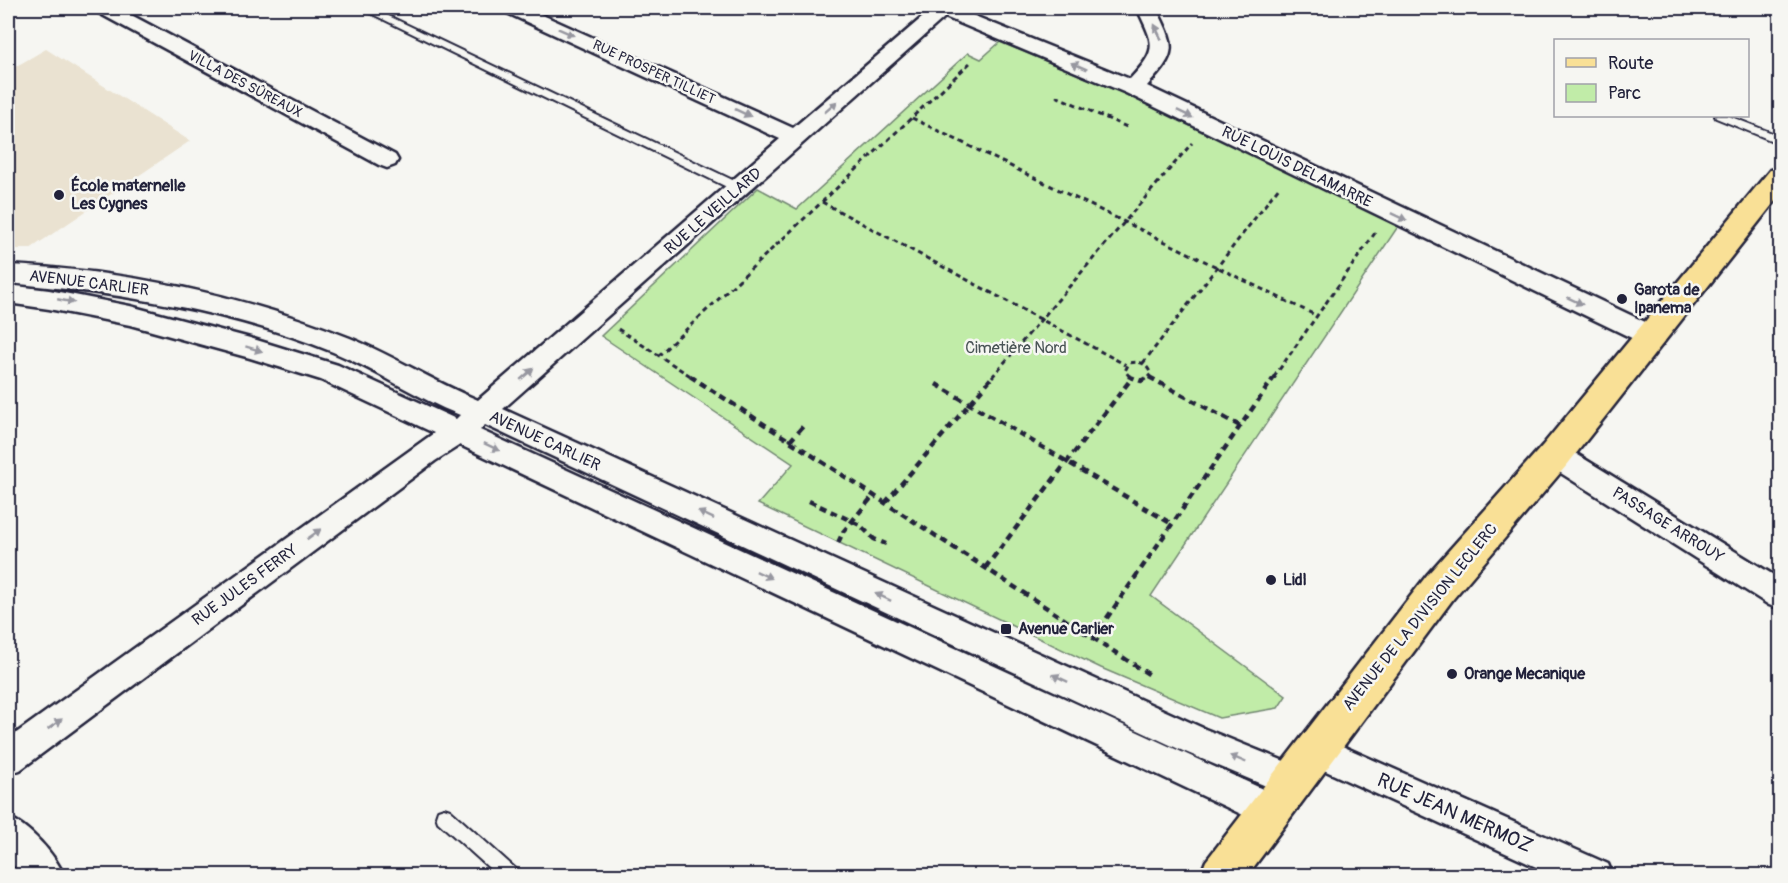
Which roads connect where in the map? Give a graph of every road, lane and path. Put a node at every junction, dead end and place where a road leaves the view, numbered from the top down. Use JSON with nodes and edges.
{"nodes":[{"id":1,"x":104,"y":8,"type":"edge"},
{"id":2,"x":364,"y":8,"type":"edge"},
{"id":3,"x":513,"y":8,"type":"edge"},
{"id":4,"x":941,"y":8,"type":"edge"},
{"id":5,"x":1147,"y":8,"type":"edge"},
{"id":6,"x":971,"y":62,"type":"dead end"},
{"id":7,"x":1133,"y":88,"type":"junction"},
{"id":8,"x":1056,"y":96,"type":"dead end"},
{"id":9,"x":1722,"y":117,"type":"edge"},
{"id":10,"x":912,"y":118,"type":"junction"},
{"id":11,"x":1129,"y":128,"type":"dead end"},
{"id":12,"x":796,"y":138,"type":"junction"},
{"id":13,"x":1195,"y":140,"type":"dead end"},
{"id":14,"x":1780,"y":140,"type":"edge"},
{"id":15,"x":387,"y":160,"type":"dead end"},
{"id":16,"x":1780,"y":177,"type":"edge"},
{"id":17,"x":1283,"y":182,"type":"dead end"},
{"id":18,"x":739,"y":188,"type":"junction"},
{"id":19,"x":822,"y":202,"type":"junction"},
{"id":20,"x":1125,"y":222,"type":"junction"},
{"id":21,"x":1379,"y":227,"type":"dead end"},
{"id":22,"x":1216,"y":268,"type":"junction"},
{"id":23,"x":8,"y":274,"type":"edge"},
{"id":24,"x":8,"y":294,"type":"edge"},
{"id":25,"x":1317,"y":316,"type":"junction"},
{"id":26,"x":1041,"y":320,"type":"junction"},
{"id":27,"x":618,"y":329,"type":"dead end"},
{"id":28,"x":1651,"y":336,"type":"junction"},
{"id":29,"x":658,"y":356,"type":"junction"},
{"id":30,"x":1143,"y":363,"type":"junction"},
{"id":31,"x":1126,"y":365,"type":"junction"},
{"id":32,"x":1149,"y":377,"type":"junction"},
{"id":33,"x":1131,"y":379,"type":"junction"},
{"id":34,"x":936,"y":384,"type":"dead end"},
{"id":35,"x":969,"y":404,"type":"junction"},
{"id":36,"x":483,"y":412,"type":"junction"},
{"id":37,"x":804,"y":425,"type":"dead end"},
{"id":38,"x":1240,"y":426,"type":"junction"},
{"id":39,"x":459,"y":432,"type":"junction"},
{"id":40,"x":790,"y":441,"type":"junction"},
{"id":41,"x":1555,"y":455,"type":"junction"},
{"id":42,"x":1066,"y":462,"type":"junction"},
{"id":43,"x":873,"y":495,"type":"junction"},
{"id":44,"x":809,"y":501,"type":"dead end"},
{"id":45,"x":885,"y":503,"type":"junction"},
{"id":46,"x":852,"y":521,"type":"junction"},
{"id":47,"x":1172,"y":524,"type":"junction"},
{"id":48,"x":886,"y":544,"type":"dead end"},
{"id":49,"x":985,"y":568,"type":"junction"},
{"id":50,"x":825,"y":570,"type":"junction"},
{"id":51,"x":1780,"y":595,"type":"edge"},
{"id":52,"x":1093,"y":638,"type":"junction"},
{"id":53,"x":1150,"y":675,"type":"dead end"},
{"id":54,"x":8,"y":758,"type":"edge"},
{"id":55,"x":1292,"y":781,"type":"junction"},
{"id":56,"x":444,"y":816,"type":"dead end"},
{"id":57,"x":8,"y":834,"type":"edge"},
{"id":58,"x":47,"y":876,"type":"edge"},
{"id":59,"x":511,"y":876,"type":"edge"},
{"id":60,"x":1221,"y":876,"type":"edge"},
{"id":61,"x":1596,"y":876,"type":"edge"}],
"edges":[{"from":1,"to":15,"type":"street","name":"VILLA DES SÛREAUX"},
{"from":2,"to":18,"type":"lane"},
{"from":3,"to":12,"type":"street","name":"RUE PROSPER TILLIET","one_way":true},
{"from":7,"to":4,"type":"street","name":"RUE LOUIS DELAMARRE","one_way":true},
{"from":12,"to":4,"type":"street","name":"RUE LE VEILLARD","one_way":true},
{"from":7,"to":5,"type":"street","one_way":true},
{"from":6,"to":10,"type":"path"},
{"from":7,"to":28,"type":"street","name":"RUE LOUIS DELAMARRE","one_way":true},
{"from":8,"to":11,"type":"path"},
{"from":9,"to":14,"type":"lane"},
{"from":10,"to":19,"type":"path"},
{"from":10,"to":20,"type":"path"},
{"from":12,"to":18,"type":"street","name":"RUE LE VEILLARD"},
{"from":13,"to":20,"type":"path"},
{"from":16,"to":28,"type":"main road","name":"AVENUE DE LA DIVISION LECLERC"},
{"from":17,"to":22,"type":"path"},
{"from":36,"to":18,"type":"street","name":"RUE LE VEILLARD","one_way":true},
{"from":19,"to":26,"type":"path"},
{"from":19,"to":29,"type":"path"},
{"from":20,"to":22,"type":"path"},
{"from":20,"to":26,"type":"path"},
{"from":21,"to":25,"type":"path"},
{"from":22,"to":25,"type":"path"},
{"from":22,"to":30,"type":"path"},
{"from":23,"to":36,"type":"street","name":"AVENUE CARLIER"},
{"from":24,"to":39,"type":"street","name":"AVENUE CARLIER","one_way":true},
{"from":25,"to":38,"type":"path"},
{"from":26,"to":31,"type":"path"},
{"from":26,"to":35,"type":"path"},
{"from":27,"to":29,"type":"path"},
{"from":28,"to":41,"type":"main road","name":"AVENUE DE LA DIVISION LECLERC"},
{"from":29,"to":40,"type":"path"},
{"from":30,"to":31,"type":"path"},
{"from":30,"to":32,"type":"path"},
{"from":31,"to":33,"type":"path"},
{"from":32,"to":33,"type":"path"},
{"from":32,"to":38,"type":"path"},
{"from":33,"to":42,"type":"path"},
{"from":34,"to":35,"type":"path"},
{"from":35,"to":42,"type":"path"},
{"from":35,"to":45,"type":"path"},
{"from":36,"to":39,"type":"street","name":"RUE JULES FERRY"},
{"from":50,"to":36,"type":"street","name":"AVENUE CARLIER","one_way":true},
{"from":37,"to":40,"type":"path"},
{"from":38,"to":47,"type":"path"},
{"from":54,"to":39,"type":"street","name":"RUE JULES FERRY","one_way":true},
{"from":39,"to":55,"type":"street","name":"AVENUE CARLIER","one_way":true},
{"from":40,"to":43,"type":"path"},
{"from":41,"to":51,"type":"street","name":"PASSAGE ARROUY"},
{"from":41,"to":55,"type":"main road","name":"AVENUE DE LA DIVISION LECLERC"},
{"from":42,"to":47,"type":"path"},
{"from":42,"to":49,"type":"path"},
{"from":43,"to":45,"type":"path"},
{"from":43,"to":46,"type":"path"},
{"from":44,"to":46,"type":"path"},
{"from":45,"to":49,"type":"path"},
{"from":46,"to":48,"type":"path"},
{"from":46,"to":50,"type":"path"},
{"from":47,"to":52,"type":"path"},
{"from":49,"to":52,"type":"path"},
{"from":55,"to":50,"type":"street","name":"AVENUE CARLIER","one_way":true},
{"from":52,"to":53,"type":"path"},
{"from":55,"to":60,"type":"main road","name":"AVENUE DE LA DIVISION LECLERC"},
{"from":55,"to":61,"type":"street","name":"RUE JEAN MERMOZ"},
{"from":56,"to":59,"type":"lane"},
{"from":57,"to":58,"type":"street"}]}
